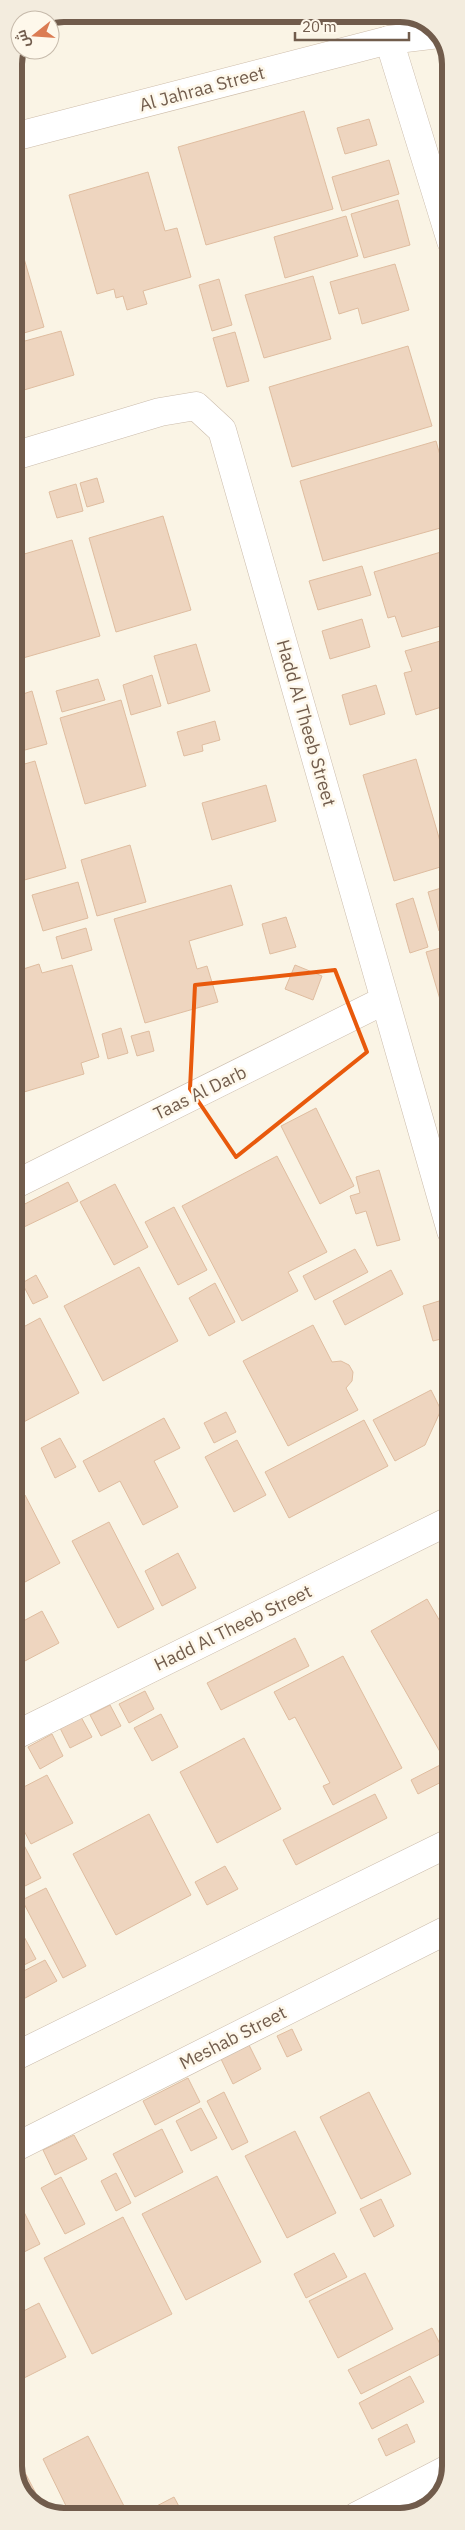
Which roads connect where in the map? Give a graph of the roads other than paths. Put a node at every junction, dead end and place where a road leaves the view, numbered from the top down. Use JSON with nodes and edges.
{"nodes":[{"id":1,"x":412,"y":24,"type":"edge"},
{"id":2,"x":430,"y":35,"type":"edge"},
{"id":3,"x":389,"y":40,"type":"junction"},
{"id":4,"x":22,"y":135,"type":"edge"},
{"id":5,"x":442,"y":212,"type":"edge"},
{"id":6,"x":22,"y":454,"type":"edge"},
{"id":7,"x":385,"y":1000,"type":"junction"},
{"id":8,"x":22,"y":1181,"type":"edge"},
{"id":9,"x":442,"y":1200,"type":"edge"},
{"id":10,"x":442,"y":1524,"type":"edge"},
{"id":11,"x":23,"y":1732,"type":"edge"},
{"id":12,"x":442,"y":1846,"type":"edge"},
{"id":13,"x":442,"y":1933,"type":"edge"},
{"id":14,"x":23,"y":2053,"type":"edge"},
{"id":15,"x":23,"y":2144,"type":"edge"},
{"id":16,"x":442,"y":2472,"type":"edge"},
{"id":17,"x":374,"y":2507,"type":"edge"}],
"edges":[{"from":1,"to":3,"type":"street","name":"Al Jahraa Street"},
{"from":2,"to":3,"type":"street","name":"Al Jahraa Street"},
{"from":3,"to":4,"type":"street","name":"Al Jahraa Street"},
{"from":3,"to":5,"type":"street"},
{"from":6,"to":7,"type":"street","name":"Hadd Al Theeb Street"},
{"from":7,"to":8,"type":"street","name":"Taas Al Darb"},
{"from":7,"to":9,"type":"street","name":"Hadd Al Theeb Street"},
{"from":10,"to":11,"type":"street","name":"Hadd Al Theeb Street"},
{"from":12,"to":14,"type":"street"},
{"from":13,"to":15,"type":"street","name":"Meshab Street"},
{"from":16,"to":17,"type":"street"}]}
